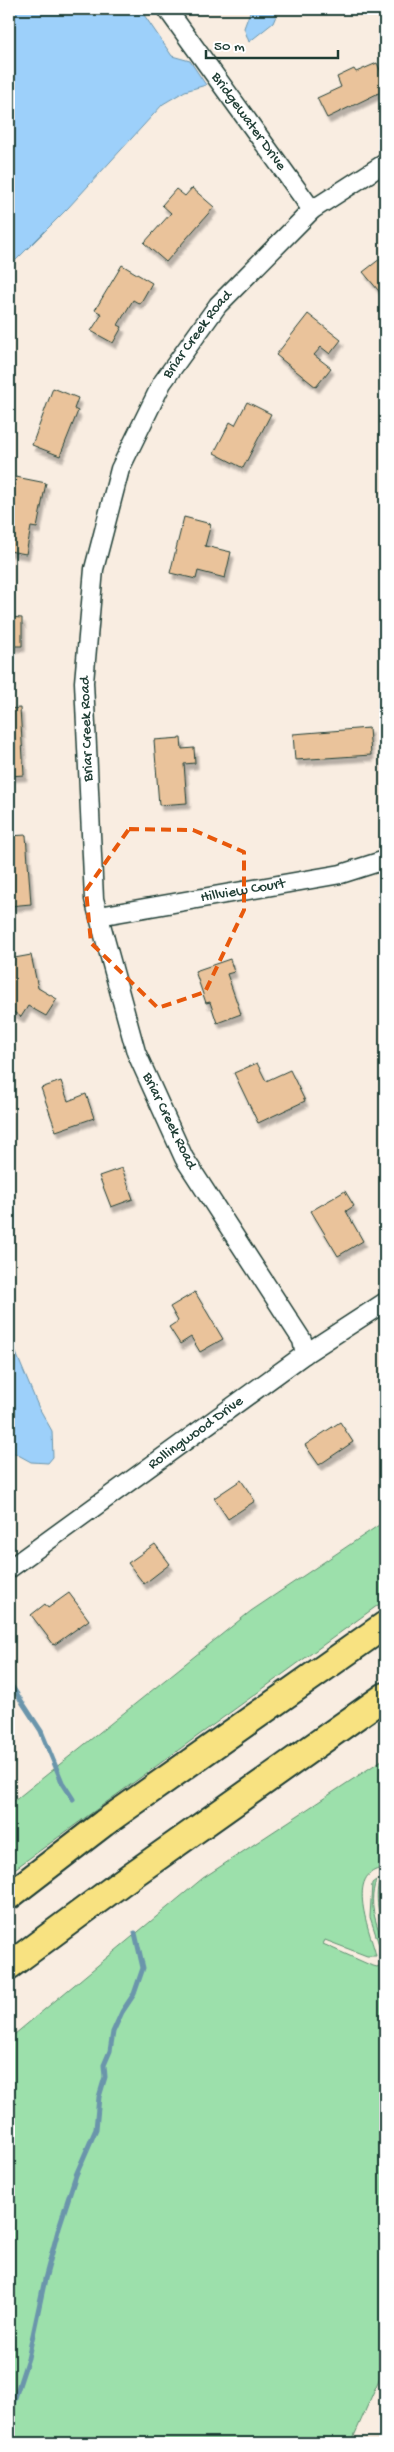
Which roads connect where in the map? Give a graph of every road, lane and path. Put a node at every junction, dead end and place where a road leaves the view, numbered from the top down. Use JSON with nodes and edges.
{"nodes":[{"id":1,"x":167,"y":9,"type":"edge"},
{"id":2,"x":385,"y":163,"type":"edge"},
{"id":3,"x":312,"y":210,"type":"junction"},
{"id":4,"x":385,"y":860,"type":"edge"},
{"id":5,"x":99,"y":916,"type":"junction"},
{"id":6,"x":385,"y":1302,"type":"edge"},
{"id":7,"x":305,"y":1354,"type":"junction"},
{"id":8,"x":9,"y":1569,"type":"edge"},
{"id":9,"x":385,"y":1625,"type":"edge"},
{"id":10,"x":385,"y":1696,"type":"edge"},
{"id":11,"x":9,"y":1896,"type":"edge"},
{"id":12,"x":9,"y":1966,"type":"edge"}],
"edges":[{"from":1,"to":3,"type":"street","name":"Bridgewater Drive"},
{"from":2,"to":3,"type":"street","name":"Briar Creek Road"},
{"from":3,"to":5,"type":"street","name":"Briar Creek Road"},
{"from":4,"to":5,"type":"street","name":"Hillview Court"},
{"from":5,"to":7,"type":"street","name":"Briar Creek Road"},
{"from":6,"to":7,"type":"street","name":"Rollingwood Drive"},
{"from":7,"to":8,"type":"street","name":"Rollingwood Drive"},
{"from":9,"to":11,"type":"highway"},
{"from":10,"to":12,"type":"highway"}]}
